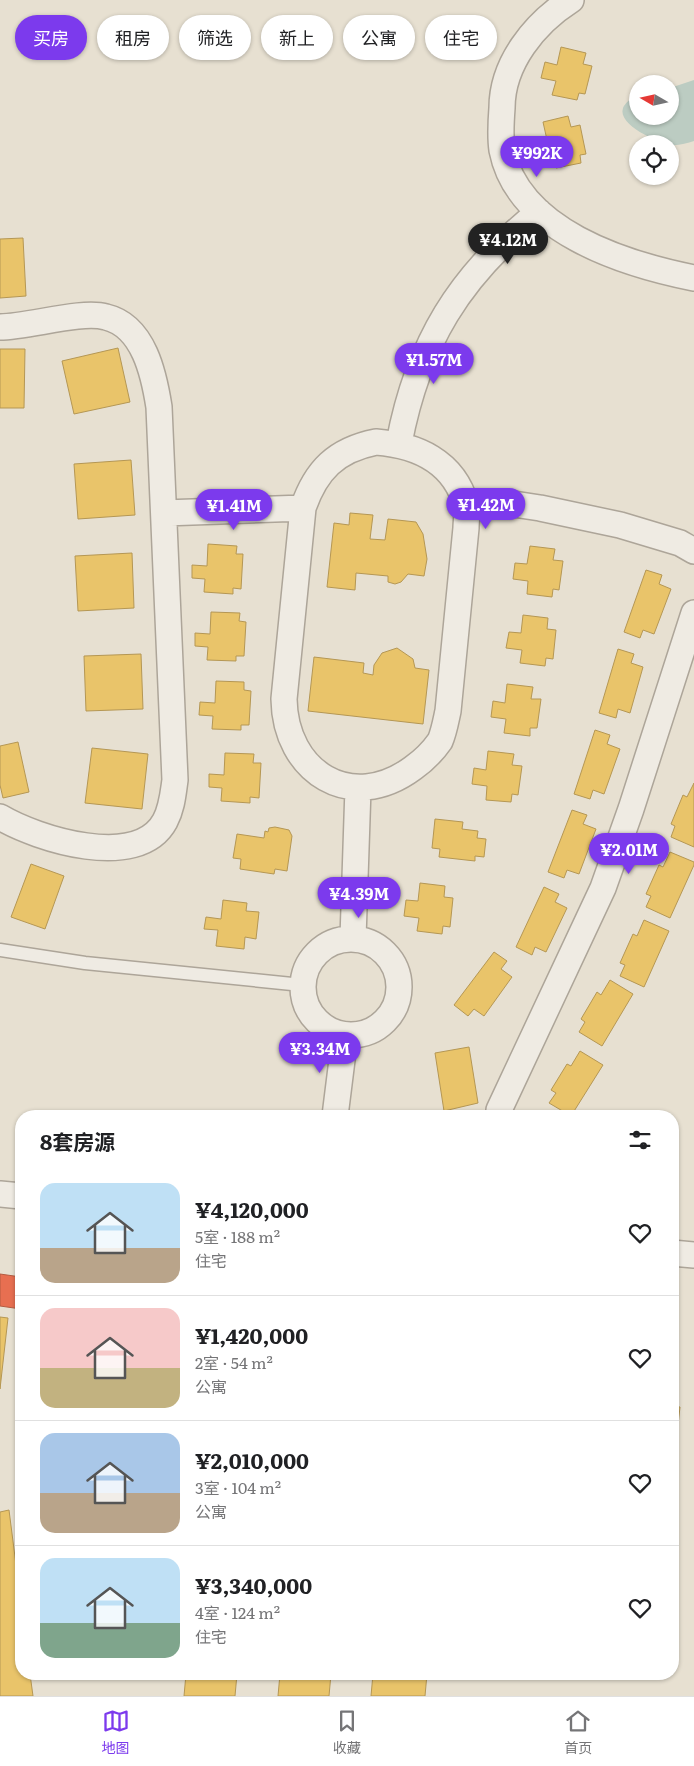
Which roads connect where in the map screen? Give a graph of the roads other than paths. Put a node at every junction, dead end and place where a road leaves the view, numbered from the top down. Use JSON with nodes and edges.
{"nodes":[{"id":1,"x":571,"y":0,"type":"edge"},
{"id":2,"x":539,"y":212,"type":"junction"},
{"id":3,"x":694,"y":278,"type":"edge"},
{"id":4,"x":0,"y":327,"type":"edge"},
{"id":5,"x":399,"y":443,"type":"junction"},
{"id":6,"x":466,"y":506,"type":"junction"},
{"id":7,"x":303,"y":508,"type":"junction"},
{"id":8,"x":164,"y":513,"type":"junction"},
{"id":9,"x":694,"y":551,"type":"edge"},
{"id":10,"x":694,"y":613,"type":"edge"},
{"id":11,"x":358,"y":788,"type":"junction"},
{"id":12,"x":0,"y":817,"type":"edge"},
{"id":13,"x":353,"y":938,"type":"junction"},
{"id":14,"x":0,"y":950,"type":"edge"},
{"id":15,"x":302,"y":985,"type":"junction"},
{"id":16,"x":345,"y":1036,"type":"junction"},
{"id":17,"x":336,"y":1110,"type":"edge"},
{"id":18,"x":499,"y":1110,"type":"dead end"},
{"id":19,"x":0,"y":1194,"type":"edge"},
{"id":20,"x":15,"y":1195,"type":"edge"},
{"id":21,"x":679,"y":1254,"type":"edge"},
{"id":22,"x":694,"y":1255,"type":"edge"}],
"edges":[{"from":1,"to":2,"type":"street"},
{"from":2,"to":3,"type":"street"},
{"from":2,"to":5,"type":"street"},
{"from":4,"to":8,"type":"street"},
{"from":5,"to":6,"type":"street"},
{"from":5,"to":7,"type":"street"},
{"from":6,"to":9,"type":"street"},
{"from":6,"to":11,"type":"street"},
{"from":7,"to":8,"type":"street"},
{"from":7,"to":11,"type":"street"},
{"from":8,"to":12,"type":"street"},
{"from":10,"to":18,"type":"street"},
{"from":11,"to":13,"type":"street"},
{"from":13,"to":15,"type":"street"},
{"from":13,"to":16,"type":"street"},
{"from":14,"to":15,"type":"lane"},
{"from":15,"to":16,"type":"street"},
{"from":16,"to":17,"type":"street"},
{"from":19,"to":20,"type":"street"},
{"from":21,"to":22,"type":"street"}]}
